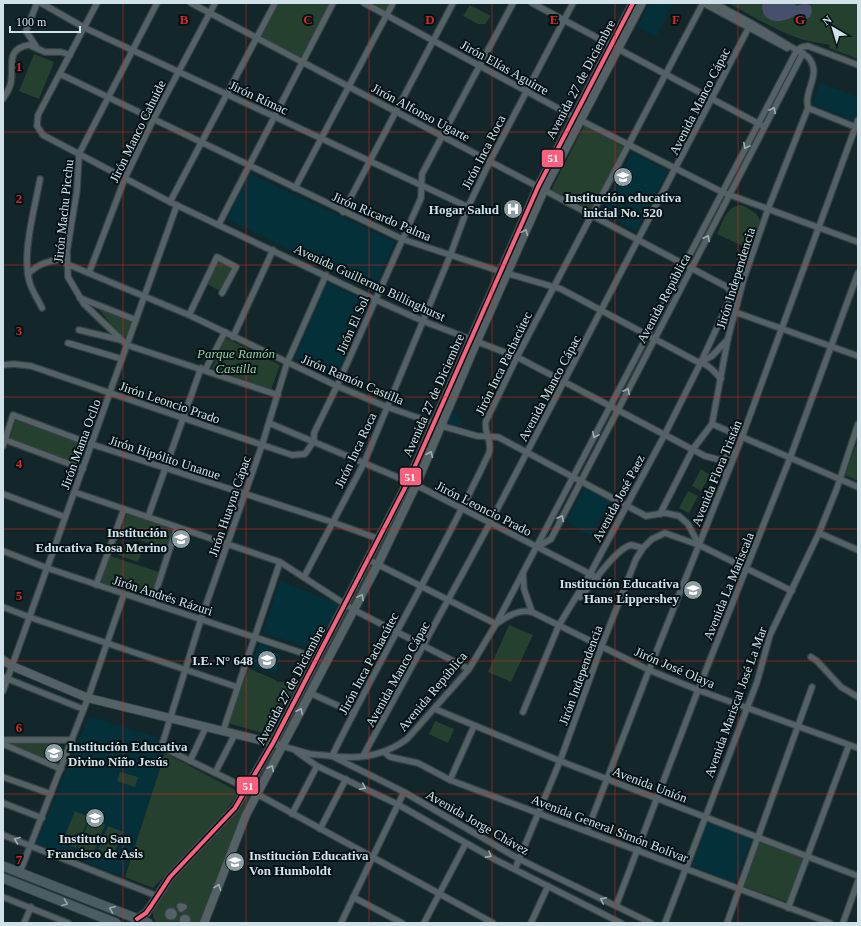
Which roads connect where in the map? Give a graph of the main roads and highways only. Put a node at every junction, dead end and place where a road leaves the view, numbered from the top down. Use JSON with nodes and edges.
{"nodes":[{"id":1,"x":3,"y":866,"type":"edge"},
{"id":2,"x":3,"y":878,"type":"edge"},
{"id":3,"x":49,"y":883,"type":"junction"},
{"id":4,"x":44,"y":895,"type":"junction"},
{"id":5,"x":116,"y":923,"type":"edge"},
{"id":6,"x":148,"y":923,"type":"edge"}],
"edges":[{"from":1,"to":3,"type":"main road"},
{"from":2,"to":4,"type":"main road"},
{"from":3,"to":4,"type":"main road"},
{"from":6,"to":3,"type":"main road","one_way":true},
{"from":4,"to":5,"type":"main road","one_way":true}]}
